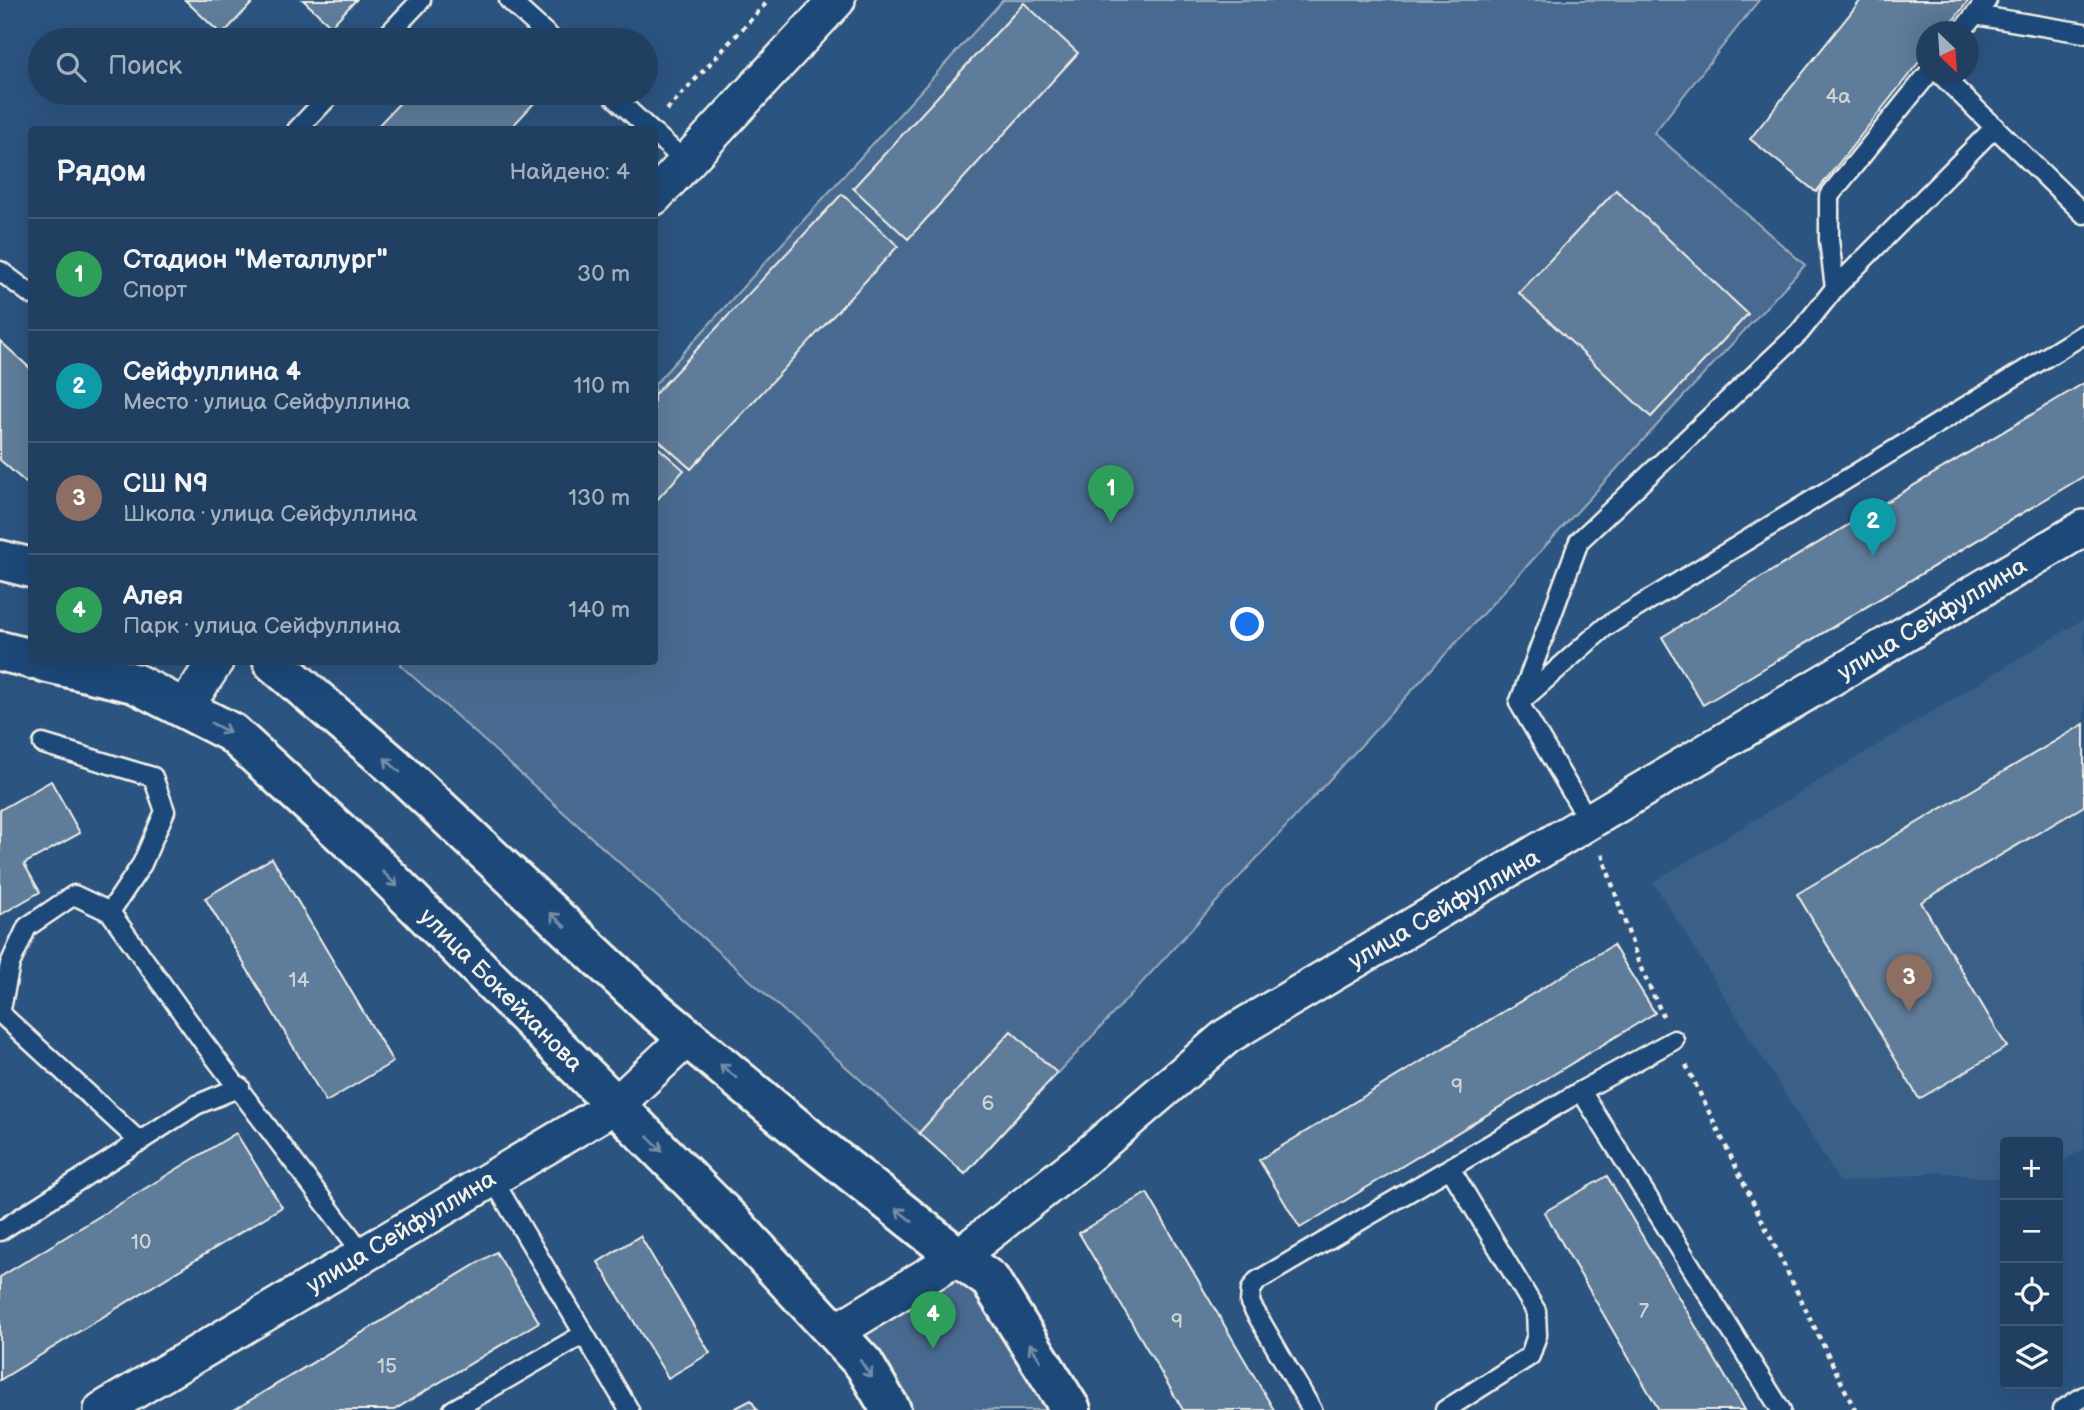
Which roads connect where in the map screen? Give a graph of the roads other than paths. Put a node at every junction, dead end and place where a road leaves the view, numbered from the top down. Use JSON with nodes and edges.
{"nodes":[{"id":1,"x":421,"y":0,"type":"edge"},
{"id":2,"x":509,"y":0,"type":"edge"},
{"id":3,"x":837,"y":0,"type":"edge"},
{"id":4,"x":1987,"y":0,"type":"edge"},
{"id":5,"x":1975,"y":15,"type":"junction"},
{"id":6,"x":1970,"y":21,"type":"edge"},
{"id":7,"x":394,"y":28,"type":"edge"},
{"id":8,"x":540,"y":28,"type":"edge"},
{"id":9,"x":2084,"y":33,"type":"edge"},
{"id":10,"x":1920,"y":84,"type":"edge"},
{"id":11,"x":1950,"y":84,"type":"edge"},
{"id":12,"x":321,"y":105,"type":"edge"},
{"id":13,"x":623,"y":105,"type":"edge"},
{"id":14,"x":301,"y":126,"type":"edge"},
{"id":15,"x":647,"y":126,"type":"edge"},
{"id":16,"x":1995,"y":127,"type":"junction"},
{"id":17,"x":658,"y":136,"type":"edge"},
{"id":18,"x":687,"y":163,"type":"junction"},
{"id":19,"x":658,"y":193,"type":"edge"},
{"id":20,"x":2084,"y":214,"type":"edge"},
{"id":21,"x":0,"y":271,"type":"edge"},
{"id":22,"x":1835,"y":288,"type":"junction"},
{"id":23,"x":28,"y":292,"type":"edge"},
{"id":24,"x":2084,"y":334,"type":"edge"},
{"id":25,"x":2084,"y":527,"type":"edge"},
{"id":26,"x":0,"y":560,"type":"edge"},
{"id":27,"x":28,"y":567,"type":"edge"},
{"id":28,"x":0,"y":651,"type":"edge"},
{"id":29,"x":28,"y":658,"type":"edge"},
{"id":30,"x":57,"y":665,"type":"edge"},
{"id":31,"x":213,"y":665,"type":"edge"},
{"id":32,"x":276,"y":665,"type":"edge"},
{"id":33,"x":1519,"y":703,"type":"junction"},
{"id":34,"x":184,"y":709,"type":"junction"},
{"id":35,"x":43,"y":744,"type":"dead end"},
{"id":36,"x":1590,"y":823,"type":"junction"},
{"id":37,"x":110,"y":912,"type":"junction"},
{"id":38,"x":0,"y":1014,"type":"edge"},
{"id":39,"x":688,"y":1037,"type":"junction"},
{"id":40,"x":1674,"y":1040,"type":"road end"},
{"id":41,"x":240,"y":1087,"type":"junction"},
{"id":42,"x":1581,"y":1091,"type":"junction"},
{"id":43,"x":615,"y":1105,"type":"junction"},
{"id":44,"x":140,"y":1142,"type":"junction"},
{"id":45,"x":1450,"y":1168,"type":"junction"},
{"id":46,"x":492,"y":1178,"type":"junction"},
{"id":47,"x":0,"y":1231,"type":"edge"},
{"id":48,"x":364,"y":1255,"type":"junction"},
{"id":49,"x":958,"y":1258,"type":"junction"},
{"id":50,"x":835,"y":1332,"type":"junction"},
{"id":51,"x":584,"y":1334,"type":"junction"},
{"id":52,"x":2084,"y":1396,"type":"edge"},
{"id":53,"x":102,"y":1410,"type":"edge"},
{"id":54,"x":453,"y":1410,"type":"edge"},
{"id":55,"x":629,"y":1410,"type":"edge"},
{"id":56,"x":891,"y":1410,"type":"edge"},
{"id":57,"x":1071,"y":1410,"type":"edge"},
{"id":58,"x":1312,"y":1410,"type":"edge"},
{"id":59,"x":1445,"y":1410,"type":"edge"},
{"id":60,"x":1781,"y":1410,"type":"edge"},
{"id":61,"x":2062,"y":1410,"type":"edge"}],
"edges":[{"from":1,"to":7,"type":"lane"},
{"from":2,"to":8,"type":"lane"},
{"from":3,"to":18,"type":"street"},
{"from":4,"to":5,"type":"lane"},
{"from":5,"to":6,"type":"lane"},
{"from":5,"to":9,"type":"lane"},
{"from":10,"to":22,"type":"lane"},
{"from":11,"to":16,"type":"lane"},
{"from":12,"to":14,"type":"lane"},
{"from":13,"to":15,"type":"lane"},
{"from":16,"to":20,"type":"lane"},
{"from":16,"to":22,"type":"lane"},
{"from":17,"to":18,"type":"lane"},
{"from":18,"to":19,"type":"street"},
{"from":21,"to":23,"type":"lane"},
{"from":22,"to":33,"type":"lane"},
{"from":24,"to":33,"type":"lane"},
{"from":25,"to":36,"type":"street","name":"улица Сейфуллина"},
{"from":26,"to":27,"type":"street"},
{"from":28,"to":29,"type":"street"},
{"from":30,"to":34,"type":"street","name":"улица Бокейханова"},
{"from":31,"to":34,"type":"street"},
{"from":39,"to":32,"type":"street","one_way":true},
{"from":33,"to":36,"type":"lane"},
{"from":34,"to":43,"type":"street","name":"улица Бокейханова","one_way":true},
{"from":35,"to":37,"type":"lane"},
{"from":36,"to":49,"type":"street","name":"улица Сейфуллина"},
{"from":37,"to":38,"type":"lane"},
{"from":37,"to":41,"type":"lane"},
{"from":38,"to":44,"type":"lane"},
{"from":39,"to":43,"type":"street","name":"улица Сейфуллина"},
{"from":49,"to":39,"type":"street","one_way":true},
{"from":40,"to":42,"type":"lane"},
{"from":41,"to":44,"type":"lane"},
{"from":41,"to":48,"type":"lane"},
{"from":42,"to":45,"type":"lane"},
{"from":42,"to":60,"type":"lane"},
{"from":43,"to":46,"type":"street","name":"улица Сейфуллина"},
{"from":43,"to":50,"type":"street","name":"улица Бокейханова","one_way":true},
{"from":44,"to":47,"type":"lane"},
{"from":45,"to":58,"type":"lane"},
{"from":45,"to":59,"type":"lane"},
{"from":46,"to":48,"type":"street","name":"улица Сейфуллина"},
{"from":46,"to":51,"type":"lane"},
{"from":48,"to":53,"type":"street","name":"улица Сейфуллина"},
{"from":49,"to":50,"type":"street","name":"улица Сейфуллина"},
{"from":57,"to":49,"type":"street","one_way":true},
{"from":50,"to":56,"type":"street","name":"улица Бокейханова","one_way":true},
{"from":51,"to":54,"type":"lane"},
{"from":51,"to":55,"type":"lane"},
{"from":52,"to":61,"type":"lane"}]}
